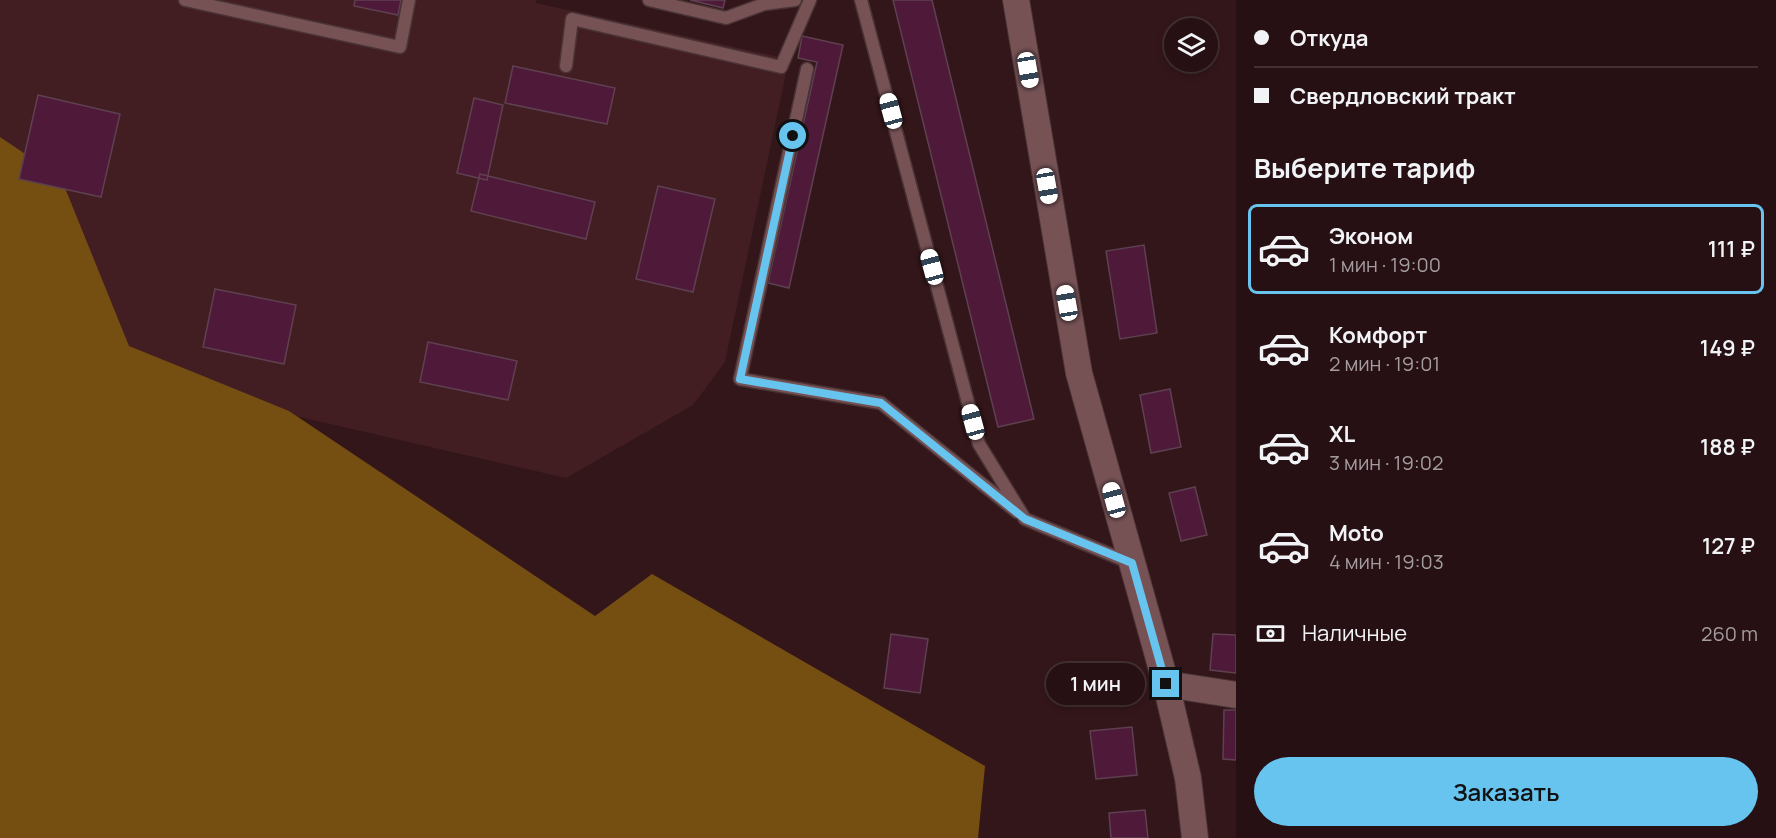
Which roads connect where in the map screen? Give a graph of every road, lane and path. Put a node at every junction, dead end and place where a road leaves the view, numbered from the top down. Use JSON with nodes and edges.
{"nodes":[{"id":1,"x":185,"y":0,"type":"edge"},
{"id":2,"x":409,"y":0,"type":"edge"},
{"id":3,"x":649,"y":0,"type":"edge"},
{"id":4,"x":795,"y":0,"type":"edge"},
{"id":5,"x":810,"y":0,"type":"edge"},
{"id":6,"x":861,"y":0,"type":"edge"},
{"id":7,"x":1016,"y":0,"type":"edge"},
{"id":8,"x":763,"y":2,"type":"edge"},
{"id":9,"x":566,"y":66,"type":"dead end"},
{"id":10,"x":807,"y":69,"type":"dead end"},
{"id":11,"x":1025,"y":519,"type":"junction"},
{"id":12,"x":1132,"y":563,"type":"junction"},
{"id":13,"x":1166,"y":684,"type":"junction"},
{"id":14,"x":1236,"y":695,"type":"edge"},
{"id":15,"x":1195,"y":838,"type":"edge"}],
"edges":[{"from":1,"to":2,"type":"lane"},
{"from":3,"to":8,"type":"lane"},
{"from":4,"to":8,"type":"lane"},
{"from":5,"to":9,"type":"lane"},
{"from":6,"to":11,"type":"lane"},
{"from":7,"to":12,"type":"street"},
{"from":10,"to":11,"type":"lane"},
{"from":11,"to":12,"type":"lane"},
{"from":12,"to":13,"type":"street"},
{"from":13,"to":14,"type":"street"},
{"from":13,"to":15,"type":"street"}]}
